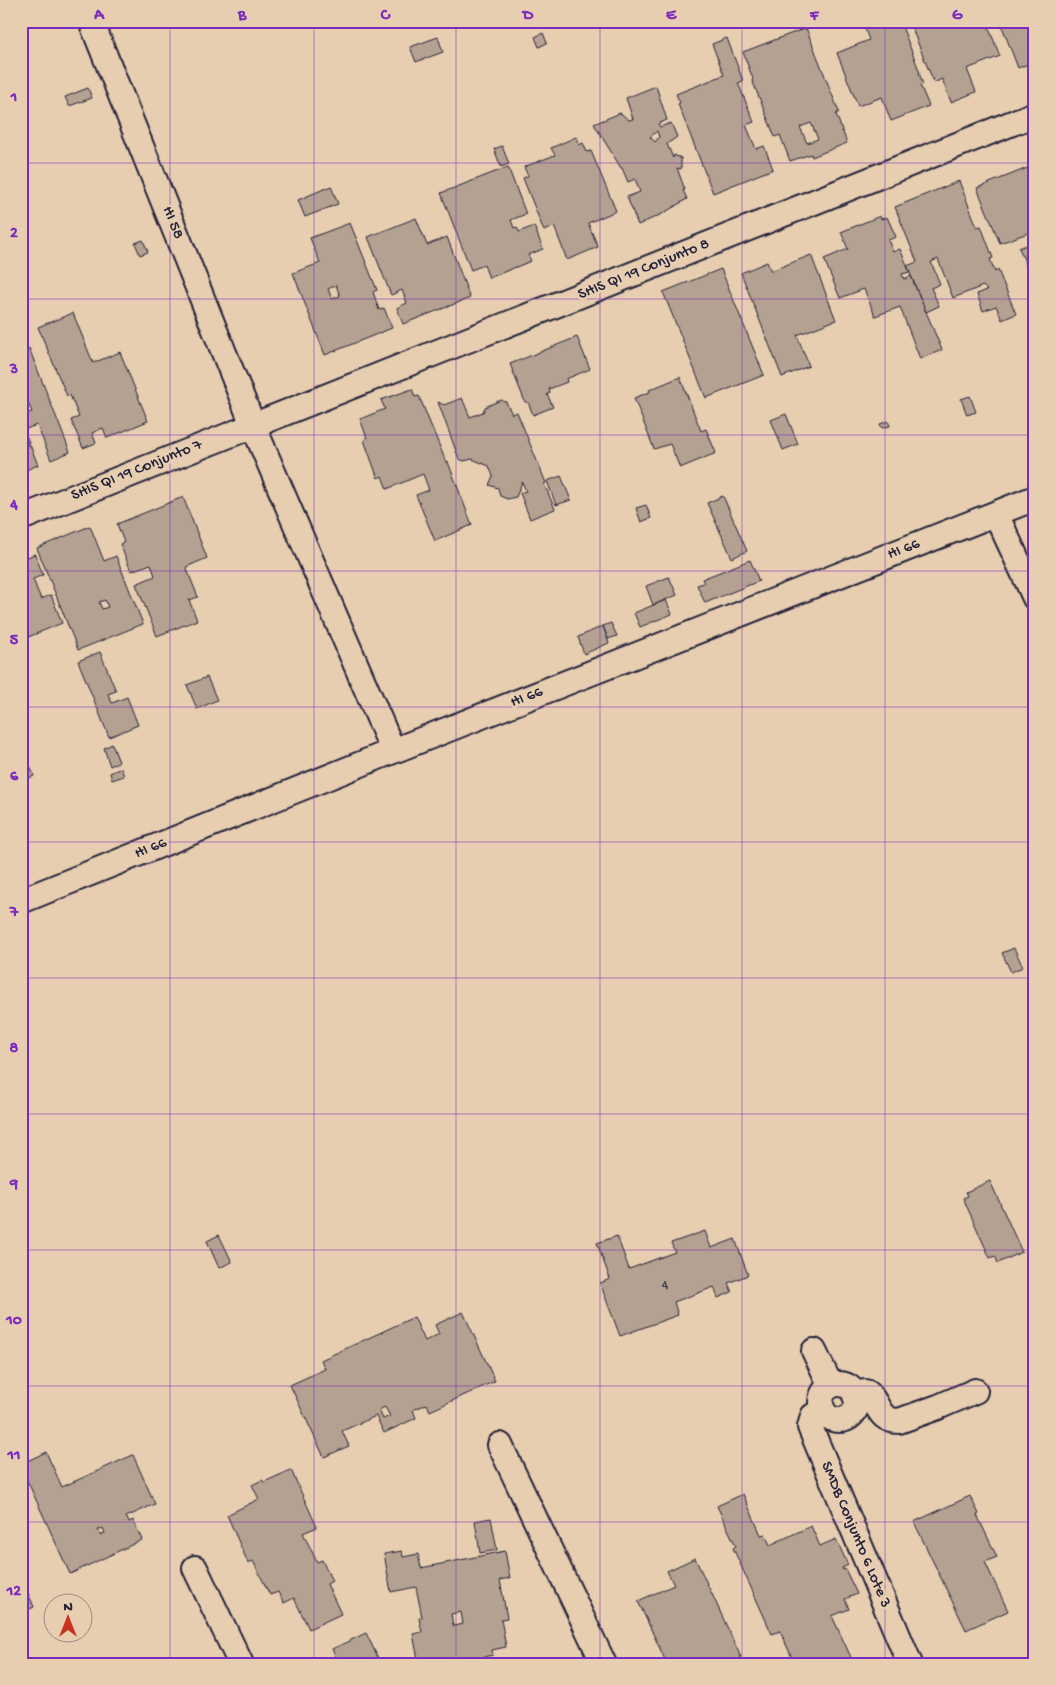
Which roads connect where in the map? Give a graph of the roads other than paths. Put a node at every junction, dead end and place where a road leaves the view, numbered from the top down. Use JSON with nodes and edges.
{"nodes":[{"id":1,"x":91,"y":21,"type":"edge"},
{"id":2,"x":1035,"y":114,"type":"edge"},
{"id":3,"x":252,"y":425,"type":"junction"},
{"id":4,"x":1035,"y":498,"type":"edge"},
{"id":5,"x":996,"y":514,"type":"junction"},
{"id":6,"x":21,"y":518,"type":"edge"},
{"id":7,"x":1035,"y":598,"type":"edge"},
{"id":8,"x":393,"y":751,"type":"junction"},
{"id":9,"x":21,"y":901,"type":"edge"},
{"id":10,"x":814,"y":1352,"type":"dead end"},
{"id":11,"x":831,"y":1386,"type":"junction"},
{"id":12,"x":975,"y":1391,"type":"dead end"},
{"id":13,"x":855,"y":1396,"type":"junction"},
{"id":14,"x":823,"y":1410,"type":"junction"},
{"id":15,"x":500,"y":1444,"type":"dead end"},
{"id":16,"x":195,"y":1568,"type":"dead end"},
{"id":17,"x":240,"y":1664,"type":"edge"},
{"id":18,"x":604,"y":1664,"type":"edge"},
{"id":19,"x":910,"y":1664,"type":"edge"}],
"edges":[{"from":1,"to":3,"type":"street","name":"HI 58"},
{"from":2,"to":3,"type":"street","name":"SHIS QI 19 Conjunto 8"},
{"from":3,"to":6,"type":"street","name":"SHIS QI 19 Conjunto 7"},
{"from":3,"to":8,"type":"street","name":"HI 58"},
{"from":4,"to":5,"type":"street","name":"HI 66"},
{"from":5,"to":7,"type":"street"},
{"from":5,"to":8,"type":"street","name":"HI 66"},
{"from":8,"to":9,"type":"street","name":"HI 66"},
{"from":10,"to":11,"type":"street"},
{"from":11,"to":13,"type":"street"},
{"from":11,"to":14,"type":"street","name":"SMDB Conjunto 6 Lote 3"},
{"from":12,"to":13,"type":"street"},
{"from":13,"to":14,"type":"street"},
{"from":14,"to":19,"type":"street","name":"SMDB Conjunto 6 Lote 3"},
{"from":15,"to":18,"type":"street"},
{"from":16,"to":17,"type":"street"}]}
